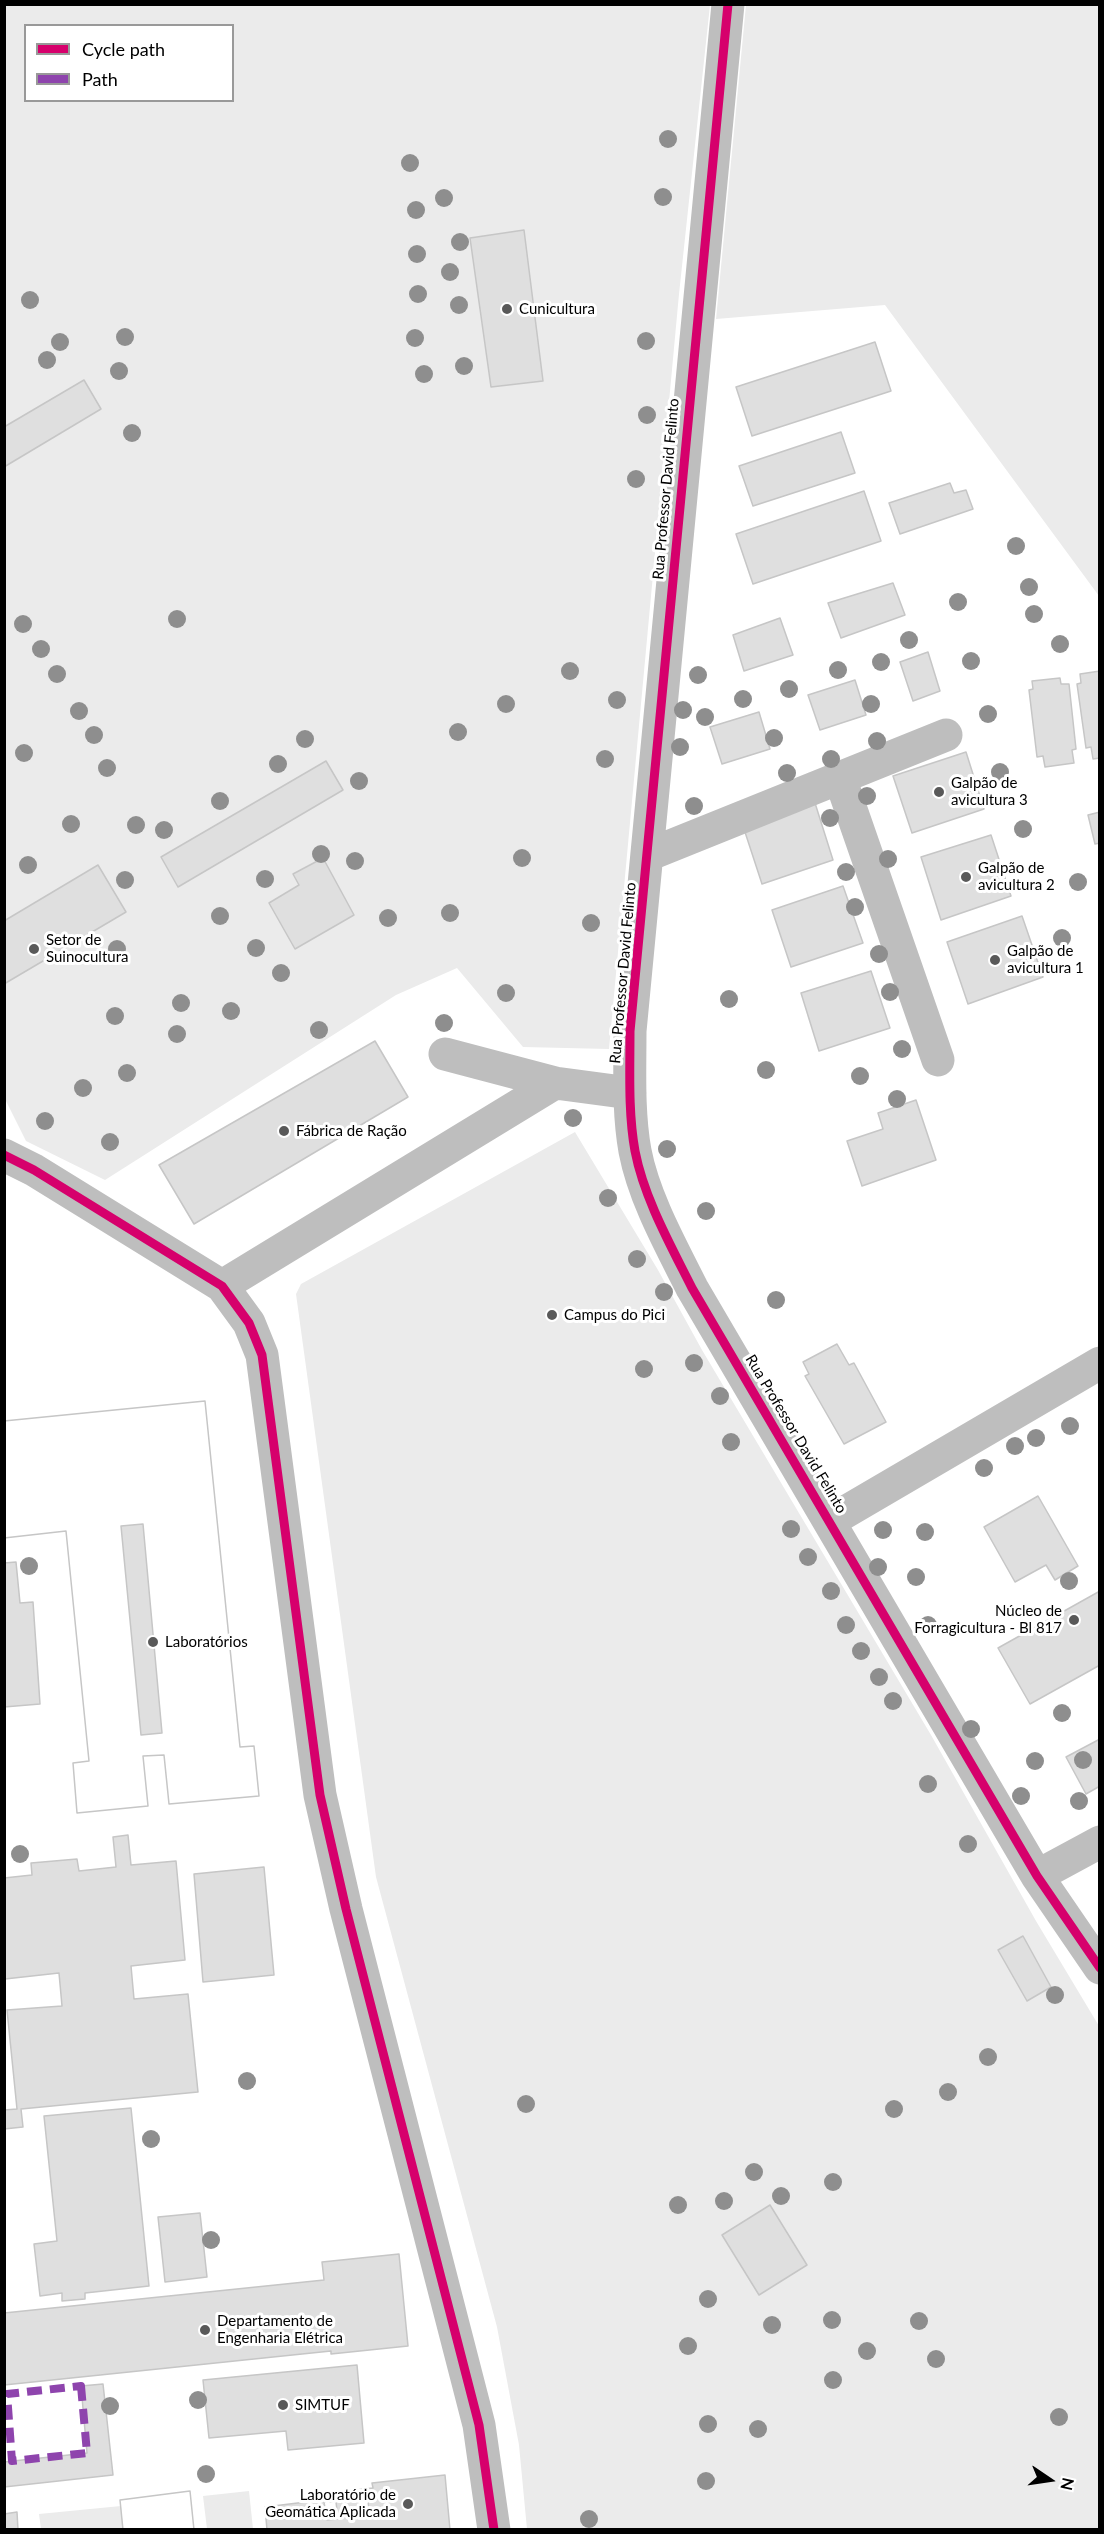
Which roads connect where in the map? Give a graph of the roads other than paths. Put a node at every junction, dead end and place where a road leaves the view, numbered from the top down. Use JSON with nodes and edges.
{"nodes":[{"id":1,"x":728,"y":4,"type":"edge"},
{"id":2,"x":946,"y":735,"type":"dead end"},
{"id":3,"x":840,"y":778,"type":"junction"},
{"id":4,"x":648,"y":855,"type":"junction"},
{"id":5,"x":445,"y":1054,"type":"dead end"},
{"id":6,"x":938,"y":1059,"type":"dead end"},
{"id":7,"x":555,"y":1083,"type":"junction"},
{"id":8,"x":630,"y":1093,"type":"junction"},
{"id":9,"x":4,"y":1155,"type":"edge"},
{"id":10,"x":222,"y":1286,"type":"junction"},
{"id":11,"x":1096,"y":1372,"type":"edge"},
{"id":12,"x":830,"y":1521,"type":"junction"},
{"id":13,"x":1100,"y":1842,"type":"edge"},
{"id":14,"x":1037,"y":1876,"type":"junction"},
{"id":15,"x":1100,"y":1968,"type":"edge"},
{"id":16,"x":494,"y":2529,"type":"edge"}],
"edges":[{"from":1,"to":4,"type":"street","name":"Rua Professor David Felinto"},
{"from":2,"to":3,"type":"street"},
{"from":3,"to":4,"type":"street"},
{"from":3,"to":6,"type":"street"},
{"from":4,"to":8,"type":"street","name":"Rua Professor David Felinto"},
{"from":5,"to":7,"type":"street"},
{"from":7,"to":8,"type":"street"},
{"from":7,"to":10,"type":"street"},
{"from":8,"to":12,"type":"street","name":"Rua Professor David Felinto"},
{"from":9,"to":10,"type":"street"},
{"from":10,"to":16,"type":"street"},
{"from":11,"to":12,"type":"street"},
{"from":12,"to":14,"type":"street","name":"Rua Professor David Felinto"},
{"from":13,"to":14,"type":"street"},
{"from":14,"to":15,"type":"street","name":"Rua Professor David Felinto"}]}
